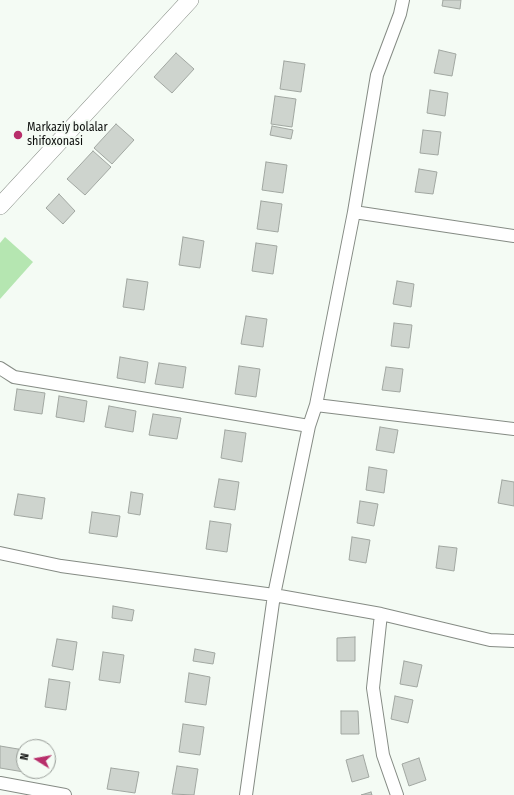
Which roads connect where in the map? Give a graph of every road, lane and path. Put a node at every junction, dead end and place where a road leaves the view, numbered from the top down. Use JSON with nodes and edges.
{"nodes":[{"id":1,"x":190,"y":0,"type":"edge"},
{"id":2,"x":403,"y":0,"type":"edge"},
{"id":3,"x":0,"y":206,"type":"edge"},
{"id":4,"x":354,"y":212,"type":"junction"},
{"id":5,"x":514,"y":236,"type":"edge"},
{"id":6,"x":0,"y":368,"type":"edge"},
{"id":7,"x":316,"y":405,"type":"junction"},
{"id":8,"x":309,"y":426,"type":"junction"},
{"id":9,"x":514,"y":429,"type":"edge"},
{"id":10,"x":0,"y":553,"type":"edge"},
{"id":11,"x":274,"y":594,"type":"junction"},
{"id":12,"x":381,"y":614,"type":"junction"},
{"id":13,"x":514,"y":641,"type":"edge"},
{"id":14,"x":0,"y":783,"type":"edge"},
{"id":15,"x":65,"y":795,"type":"edge"},
{"id":16,"x":246,"y":795,"type":"edge"},
{"id":17,"x":397,"y":795,"type":"edge"}],
"edges":[{"from":1,"to":3,"type":"street"},
{"from":2,"to":4,"type":"street"},
{"from":4,"to":5,"type":"street"},
{"from":4,"to":7,"type":"street"},
{"from":6,"to":8,"type":"street"},
{"from":7,"to":8,"type":"street"},
{"from":7,"to":9,"type":"street"},
{"from":8,"to":11,"type":"street"},
{"from":10,"to":11,"type":"street"},
{"from":11,"to":12,"type":"street"},
{"from":11,"to":16,"type":"street"},
{"from":12,"to":13,"type":"street"},
{"from":12,"to":17,"type":"street"},
{"from":14,"to":15,"type":"street"}]}
